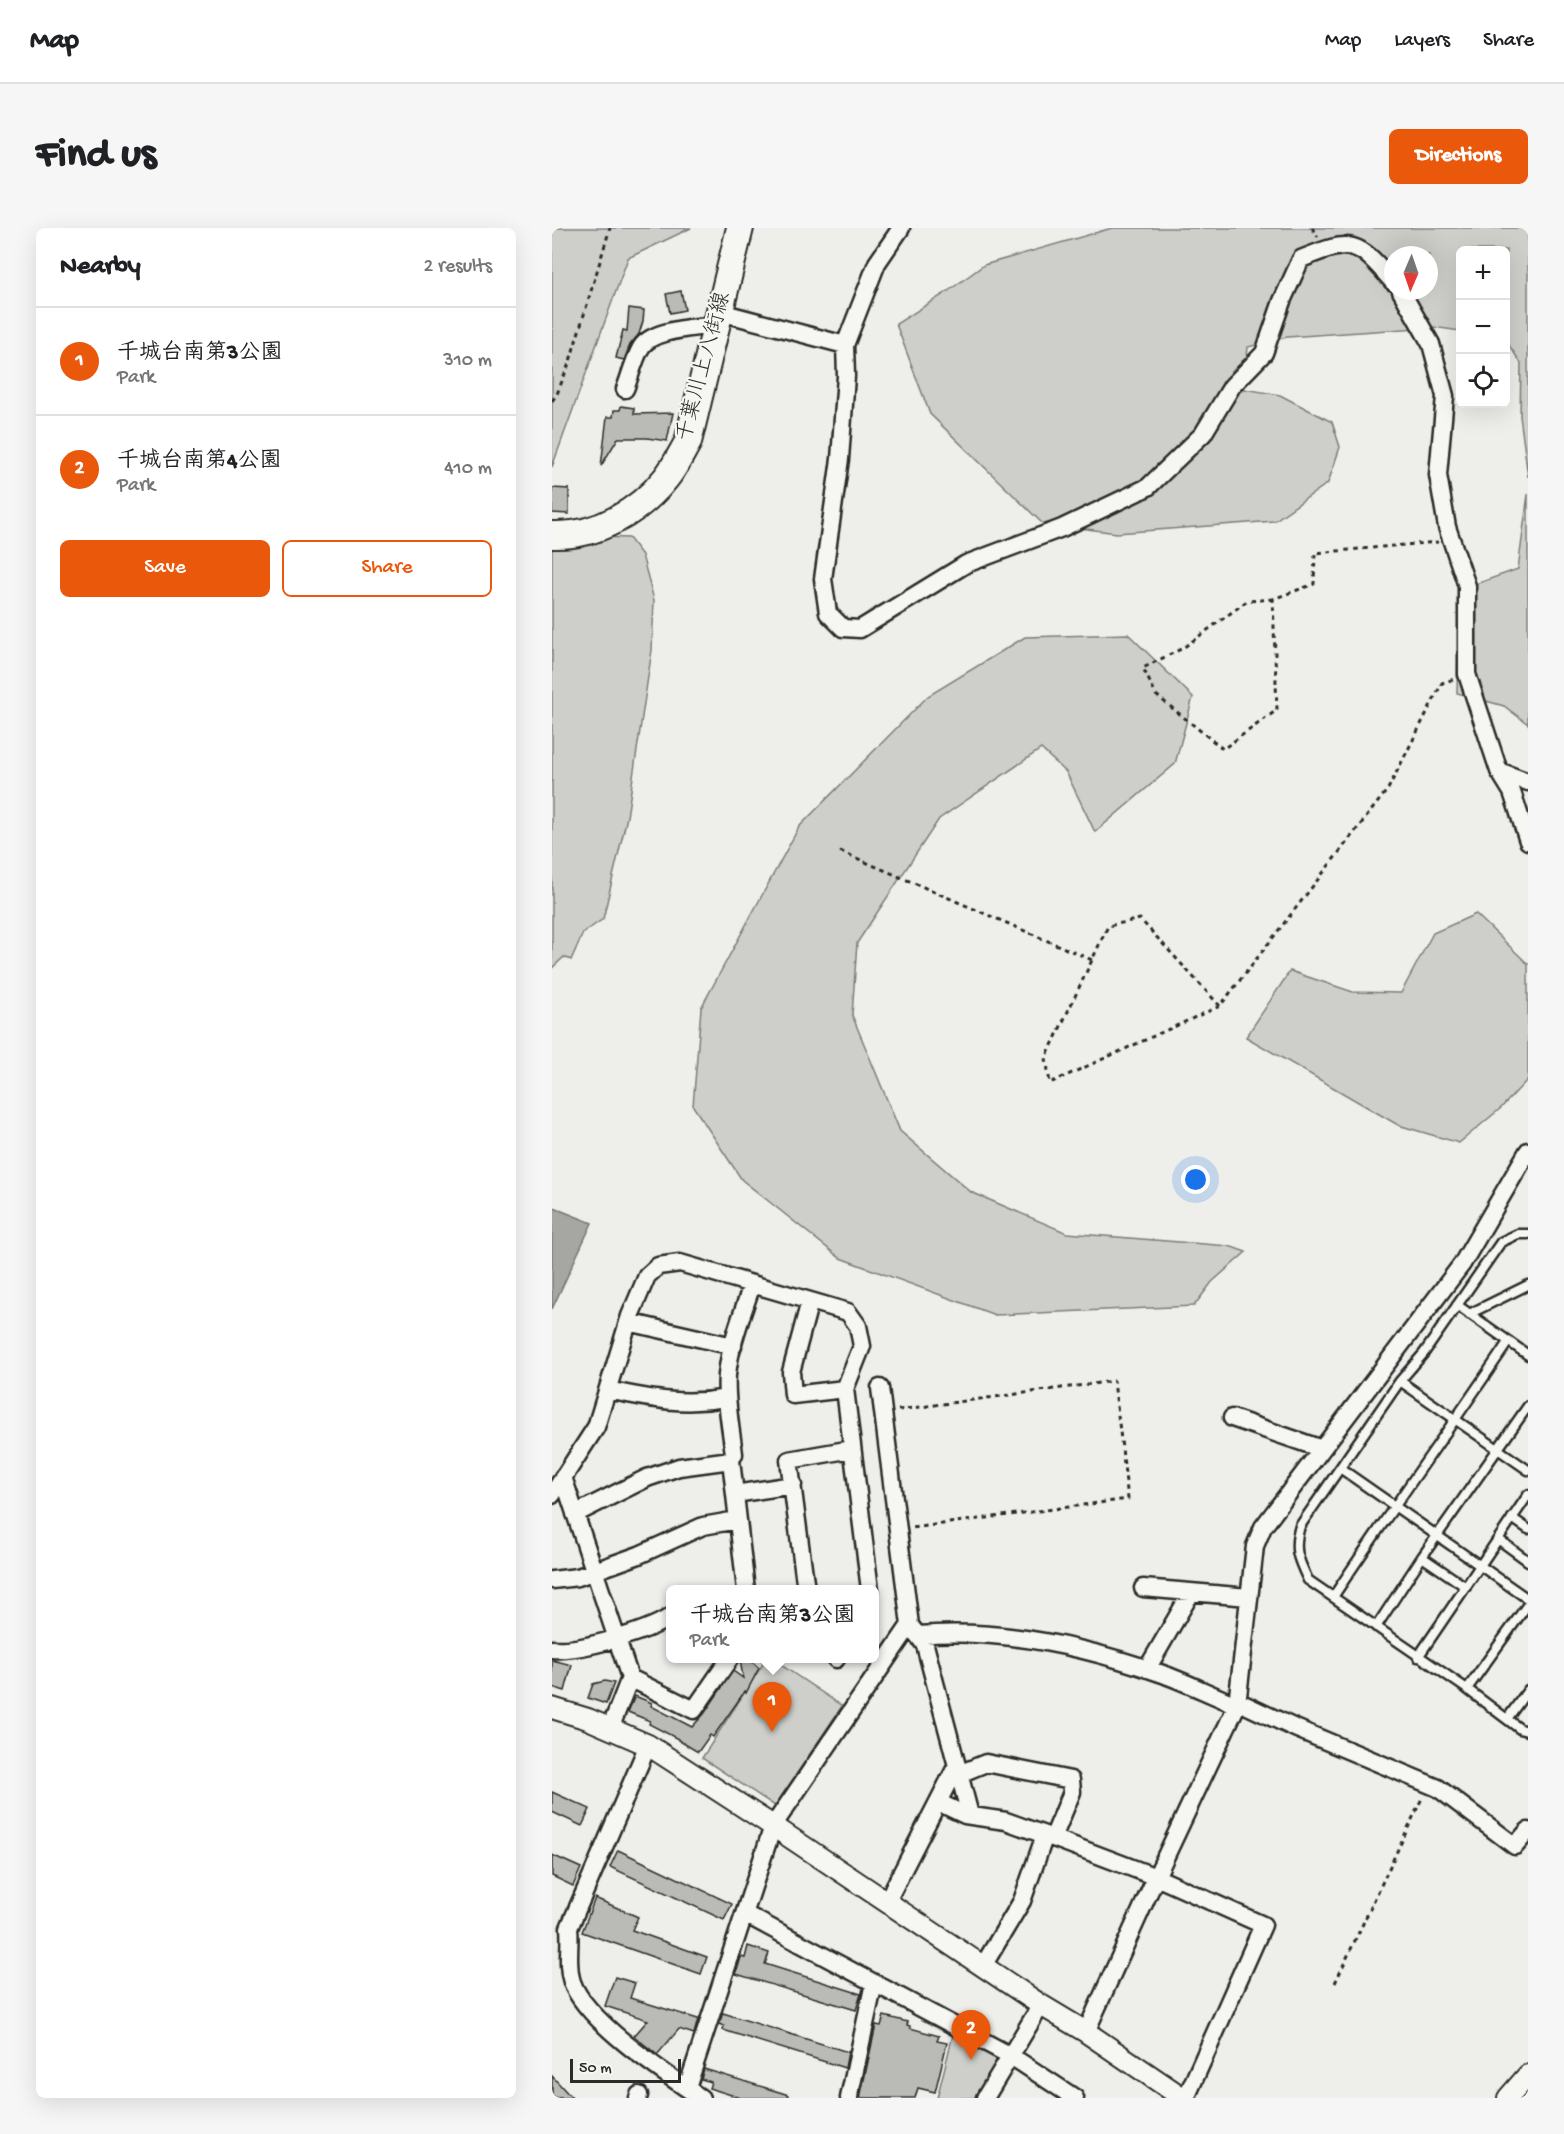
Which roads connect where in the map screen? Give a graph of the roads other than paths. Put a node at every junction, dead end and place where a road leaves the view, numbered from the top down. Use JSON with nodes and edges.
{"nodes":[{"id":1,"x":740,"y":228,"type":"edge"},
{"id":2,"x":901,"y":228,"type":"edge"},
{"id":3,"x":1384,"y":271,"type":"edge"},
{"id":4,"x":1406,"y":300,"type":"edge"},
{"id":5,"x":719,"y":319,"type":"junction"},
{"id":6,"x":845,"y":345,"type":"junction"},
{"id":7,"x":625,"y":389,"type":"dead end"},
{"id":8,"x":552,"y":535,"type":"edge"},
{"id":9,"x":1499,"y":771,"type":"junction"},
{"id":10,"x":1528,"y":782,"type":"edge"},
{"id":11,"x":1528,"y":841,"type":"edge"},
{"id":12,"x":1528,"y":1151,"type":"edge"},
{"id":13,"x":1528,"y":1234,"type":"edge"},
{"id":14,"x":752,"y":1284,"type":"junction"},
{"id":15,"x":1528,"y":1285,"type":"edge"},
{"id":16,"x":810,"y":1301,"type":"junction"},
{"id":17,"x":1457,"y":1305,"type":"junction"},
{"id":18,"x":1469,"y":1314,"type":"junction"},
{"id":19,"x":628,"y":1322,"type":"junction"},
{"id":20,"x":1508,"y":1342,"type":"junction"},
{"id":21,"x":733,"y":1346,"type":"junction"},
{"id":22,"x":1528,"y":1355,"type":"edge"},
{"id":23,"x":1400,"y":1381,"type":"junction"},
{"id":24,"x":880,"y":1388,"type":"dead end"},
{"id":25,"x":845,"y":1389,"type":"junction"},
{"id":26,"x":608,"y":1390,"type":"junction"},
{"id":27,"x":727,"y":1398,"type":"junction"},
{"id":28,"x":1528,"y":1406,"type":"edge"},
{"id":29,"x":1232,"y":1418,"type":"dead end"},
{"id":30,"x":1456,"y":1420,"type":"junction"},
{"id":31,"x":852,"y":1449,"type":"junction"},
{"id":32,"x":1322,"y":1449,"type":"junction"},
{"id":33,"x":1498,"y":1449,"type":"junction"},
{"id":34,"x":731,"y":1461,"type":"junction"},
{"id":35,"x":1340,"y":1468,"type":"junction"},
{"id":36,"x":1528,"y":1470,"type":"edge"},
{"id":37,"x":563,"y":1477,"type":"junction"},
{"id":38,"x":793,"y":1485,"type":"junction"},
{"id":39,"x":735,"y":1494,"type":"junction"},
{"id":40,"x":552,"y":1495,"type":"edge"},
{"id":41,"x":1528,"y":1495,"type":"edge"},
{"id":42,"x":1394,"y":1505,"type":"junction"},
{"id":43,"x":575,"y":1514,"type":"junction"},
{"id":44,"x":1512,"y":1518,"type":"junction"},
{"id":45,"x":737,"y":1520,"type":"junction"},
{"id":46,"x":1528,"y":1529,"type":"edge"},
{"id":47,"x":1438,"y":1535,"type":"junction"},
{"id":48,"x":1498,"y":1539,"type":"junction"},
{"id":49,"x":1422,"y":1557,"type":"junction"},
{"id":50,"x":1528,"y":1561,"type":"edge"},
{"id":51,"x":1480,"y":1565,"type":"junction"},
{"id":52,"x":594,"y":1571,"type":"junction"},
{"id":53,"x":552,"y":1580,"type":"edge"},
{"id":54,"x":741,"y":1585,"type":"edge"},
{"id":55,"x":805,"y":1585,"type":"edge"},
{"id":56,"x":869,"y":1585,"type":"edge"},
{"id":57,"x":1466,"y":1587,"type":"junction"},
{"id":58,"x":1143,"y":1588,"type":"dead end"},
{"id":59,"x":1191,"y":1593,"type":"junction"},
{"id":60,"x":1249,"y":1597,"type":"junction"},
{"id":61,"x":1333,"y":1597,"type":"junction"},
{"id":62,"x":1528,"y":1599,"type":"edge"},
{"id":63,"x":1528,"y":1604,"type":"edge"},
{"id":64,"x":666,"y":1619,"type":"edge"},
{"id":65,"x":1376,"y":1627,"type":"junction"},
{"id":66,"x":914,"y":1630,"type":"junction"},
{"id":67,"x":617,"y":1638,"type":"junction"},
{"id":68,"x":552,"y":1649,"type":"edge"},
{"id":69,"x":1418,"y":1657,"type":"junction"},
{"id":70,"x":727,"y":1663,"type":"edge"},
{"id":71,"x":1147,"y":1669,"type":"junction"},
{"id":72,"x":630,"y":1678,"type":"junction"},
{"id":73,"x":1467,"y":1689,"type":"junction"},
{"id":74,"x":1528,"y":1690,"type":"edge"},
{"id":75,"x":1237,"y":1703,"type":"junction"},
{"id":76,"x":552,"y":1708,"type":"edge"},
{"id":77,"x":1507,"y":1719,"type":"junction"},
{"id":78,"x":610,"y":1729,"type":"junction"},
{"id":79,"x":1528,"y":1731,"type":"edge"},
{"id":80,"x":648,"y":1745,"type":"junction"},
{"id":81,"x":958,"y":1769,"type":"junction"},
{"id":82,"x":938,"y":1802,"type":"junction"},
{"id":83,"x":970,"y":1815,"type":"junction"},
{"id":84,"x":774,"y":1826,"type":"junction"},
{"id":85,"x":1528,"y":1831,"type":"edge"},
{"id":86,"x":1049,"y":1836,"type":"junction"},
{"id":87,"x":1155,"y":1877,"type":"junction"},
{"id":88,"x":887,"y":1901,"type":"junction"},
{"id":89,"x":745,"y":1914,"type":"junction"},
{"id":90,"x":983,"y":1966,"type":"junction"},
{"id":91,"x":874,"y":1983,"type":"junction"},
{"id":92,"x":1041,"y":2004,"type":"junction"},
{"id":93,"x":1086,"y":2032,"type":"junction"},
{"id":94,"x":1011,"y":2056,"type":"junction"},
{"id":95,"x":1528,"y":2075,"type":"edge"},
{"id":96,"x":687,"y":2088,"type":"junction"},
{"id":97,"x":701,"y":2098,"type":"edge"},
{"id":98,"x":849,"y":2098,"type":"edge"},
{"id":99,"x":985,"y":2098,"type":"edge"},
{"id":100,"x":1075,"y":2098,"type":"edge"},
{"id":101,"x":1185,"y":2098,"type":"edge"},
{"id":102,"x":1508,"y":2098,"type":"edge"}],
"edges":[{"from":1,"to":5,"type":"main road","name":"千葉川上八街線"},
{"from":2,"to":6,"type":"street"},
{"from":3,"to":6,"type":"street"},
{"from":4,"to":9,"type":"street"},
{"from":5,"to":6,"type":"street"},
{"from":5,"to":7,"type":"street"},
{"from":5,"to":8,"type":"main road","name":"千葉川上八街線"},
{"from":9,"to":10,"type":"street"},
{"from":9,"to":11,"type":"street"},
{"from":12,"to":32,"type":"street"},
{"from":13,"to":17,"type":"lane"},
{"from":14,"to":16,"type":"street"},
{"from":14,"to":19,"type":"street"},
{"from":14,"to":21,"type":"street"},
{"from":15,"to":18,"type":"lane"},
{"from":16,"to":25,"type":"street"},
{"from":16,"to":25,"type":"street"},
{"from":17,"to":18,"type":"lane"},
{"from":17,"to":23,"type":"lane"},
{"from":18,"to":20,"type":"lane"},
{"from":19,"to":21,"type":"street"},
{"from":19,"to":26,"type":"street"},
{"from":20,"to":22,"type":"lane"},
{"from":20,"to":30,"type":"lane"},
{"from":21,"to":27,"type":"street"},
{"from":23,"to":30,"type":"lane"},
{"from":23,"to":35,"type":"lane"},
{"from":24,"to":66,"type":"street"},
{"from":25,"to":31,"type":"street"},
{"from":26,"to":27,"type":"street"},
{"from":26,"to":37,"type":"street"},
{"from":27,"to":34,"type":"street"},
{"from":28,"to":33,"type":"lane"},
{"from":29,"to":32,"type":"street"},
{"from":30,"to":33,"type":"lane"},
{"from":30,"to":42,"type":"lane"},
{"from":31,"to":38,"type":"street"},
{"from":31,"to":56,"type":"street"},
{"from":32,"to":60,"type":"street"},
{"from":33,"to":36,"type":"lane"},
{"from":33,"to":47,"type":"lane"},
{"from":34,"to":39,"type":"street"},
{"from":34,"to":43,"type":"street"},
{"from":35,"to":42,"type":"lane"},
{"from":35,"to":61,"type":"lane"},
{"from":37,"to":40,"type":"street"},
{"from":37,"to":43,"type":"street"},
{"from":38,"to":39,"type":"street"},
{"from":38,"to":55,"type":"street"},
{"from":39,"to":45,"type":"street"},
{"from":41,"to":44,"type":"lane"},
{"from":42,"to":47,"type":"lane"},
{"from":42,"to":61,"type":"lane"},
{"from":43,"to":52,"type":"street"},
{"from":44,"to":46,"type":"lane"},
{"from":44,"to":48,"type":"lane"},
{"from":45,"to":52,"type":"street"},
{"from":45,"to":54,"type":"street"},
{"from":47,"to":49,"type":"lane"},
{"from":47,"to":51,"type":"lane"},
{"from":48,"to":50,"type":"lane"},
{"from":48,"to":51,"type":"lane"},
{"from":49,"to":57,"type":"lane"},
{"from":49,"to":65,"type":"lane"},
{"from":51,"to":57,"type":"lane"},
{"from":51,"to":62,"type":"lane"},
{"from":52,"to":53,"type":"street"},
{"from":52,"to":67,"type":"street"},
{"from":57,"to":69,"type":"lane"},
{"from":58,"to":59,"type":"street"},
{"from":59,"to":60,"type":"street"},
{"from":59,"to":71,"type":"street"},
{"from":60,"to":75,"type":"street"},
{"from":61,"to":65,"type":"lane"},
{"from":63,"to":73,"type":"lane"},
{"from":64,"to":67,"type":"street"},
{"from":65,"to":69,"type":"lane"},
{"from":66,"to":71,"type":"street"},
{"from":66,"to":81,"type":"street"},
{"from":66,"to":84,"type":"street"},
{"from":67,"to":68,"type":"street"},
{"from":67,"to":72,"type":"street"},
{"from":69,"to":73,"type":"lane"},
{"from":70,"to":72,"type":"street"},
{"from":71,"to":75,"type":"street"},
{"from":72,"to":78,"type":"street"},
{"from":73,"to":77,"type":"lane"},
{"from":74,"to":77,"type":"lane"},
{"from":75,"to":85,"type":"street"},
{"from":75,"to":87,"type":"street"},
{"from":76,"to":78,"type":"street"},
{"from":77,"to":79,"type":"lane"},
{"from":78,"to":80,"type":"street"},
{"from":80,"to":84,"type":"street"},
{"from":80,"to":96,"type":"street"},
{"from":81,"to":82,"type":"street"},
{"from":81,"to":83,"type":"street"},
{"from":81,"to":86,"type":"street"},
{"from":82,"to":83,"type":"street"},
{"from":82,"to":88,"type":"street"},
{"from":83,"to":86,"type":"street"},
{"from":84,"to":88,"type":"street"},
{"from":84,"to":89,"type":"street"},
{"from":86,"to":87,"type":"street"},
{"from":86,"to":90,"type":"street"},
{"from":87,"to":93,"type":"street"},
{"from":87,"to":101,"type":"street"},
{"from":88,"to":90,"type":"street"},
{"from":89,"to":91,"type":"street"},
{"from":89,"to":96,"type":"street"},
{"from":90,"to":92,"type":"street"},
{"from":91,"to":94,"type":"street"},
{"from":91,"to":98,"type":"street"},
{"from":92,"to":93,"type":"street"},
{"from":92,"to":94,"type":"street"},
{"from":93,"to":101,"type":"street"},
{"from":94,"to":99,"type":"street"},
{"from":94,"to":100,"type":"street"},
{"from":95,"to":102,"type":"street"},
{"from":96,"to":97,"type":"street"}]}
